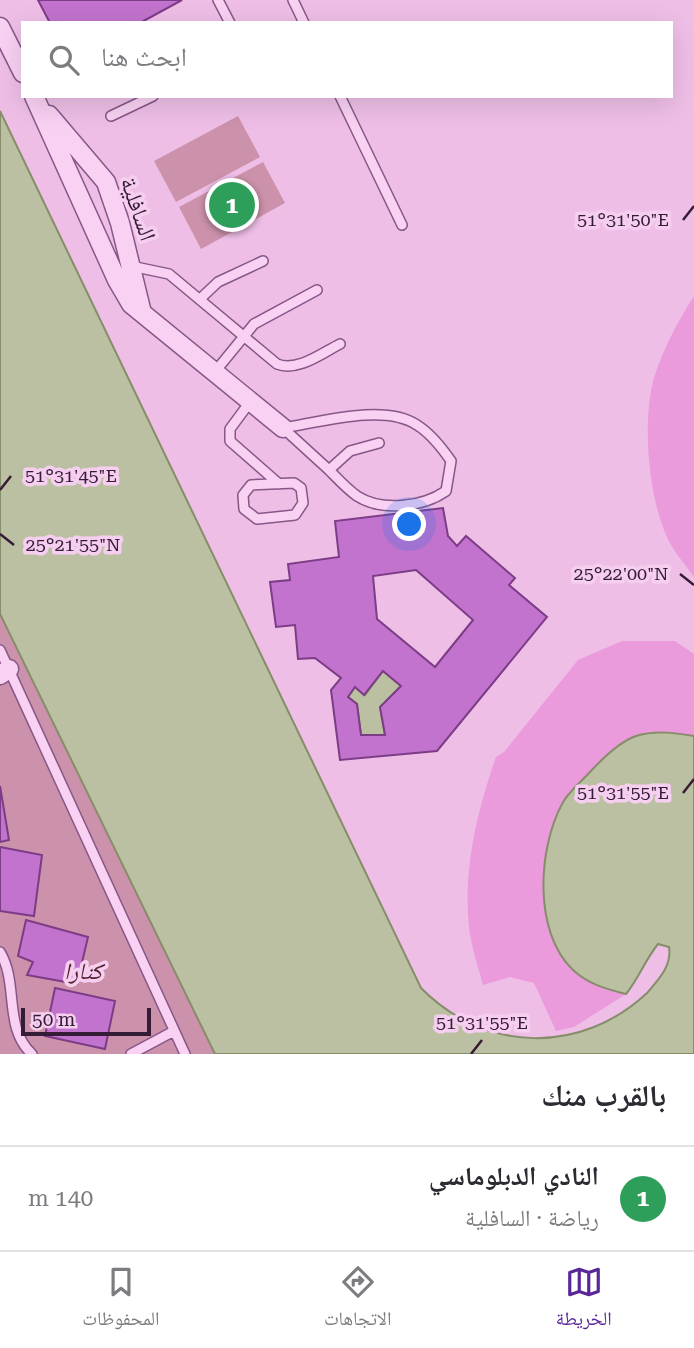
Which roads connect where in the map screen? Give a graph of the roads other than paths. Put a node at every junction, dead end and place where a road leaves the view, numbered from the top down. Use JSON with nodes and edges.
{"nodes":[{"id":1,"x":218,"y":0,"type":"edge"},
{"id":2,"x":293,"y":0,"type":"edge"},
{"id":3,"x":229,"y":21,"type":"edge"},
{"id":4,"x":303,"y":21,"type":"edge"},
{"id":5,"x":0,"y":27,"type":"edge"},
{"id":6,"x":21,"y":69,"type":"edge"},
{"id":7,"x":35,"y":98,"type":"edge"},
{"id":8,"x":149,"y":98,"type":"edge"},
{"id":9,"x":341,"y":98,"type":"edge"},
{"id":10,"x":111,"y":116,"type":"dead end"},
{"id":11,"x":114,"y":203,"type":"junction"},
{"id":12,"x":87,"y":212,"type":"junction"},
{"id":13,"x":402,"y":225,"type":"dead end"},
{"id":14,"x":263,"y":261,"type":"dead end"},
{"id":15,"x":131,"y":266,"type":"junction"},
{"id":16,"x":317,"y":290,"type":"dead end"},
{"id":17,"x":200,"y":299,"type":"junction"},
{"id":18,"x":143,"y":315,"type":"junction"},
{"id":19,"x":243,"y":335,"type":"junction"},
{"id":20,"x":340,"y":344,"type":"dead end"},
{"id":21,"x":214,"y":373,"type":"junction"},
{"id":22,"x":250,"y":402,"type":"junction"},
{"id":23,"x":283,"y":428,"type":"junction"},
{"id":24,"x":379,"y":443,"type":"dead end"},
{"id":25,"x":329,"y":470,"type":"junction"},
{"id":26,"x":278,"y":484,"type":"junction"},
{"id":27,"x":0,"y":650,"type":"edge"},
{"id":28,"x":4,"y":672,"type":"edge"},
{"id":29,"x":0,"y":952,"type":"edge"},
{"id":30,"x":174,"y":1031,"type":"junction"},
{"id":31,"x":32,"y":1054,"type":"edge"},
{"id":32,"x":131,"y":1054,"type":"edge"},
{"id":33,"x":185,"y":1054,"type":"edge"}],
"edges":[{"from":1,"to":3,"type":"lane"},
{"from":2,"to":4,"type":"lane"},
{"from":5,"to":6,"type":"street"},
{"from":7,"to":11,"type":"street","name":"السافلية"},
{"from":7,"to":12,"type":"street","name":"السافلية"},
{"from":8,"to":10,"type":"lane"},
{"from":9,"to":13,"type":"lane"},
{"from":11,"to":12,"type":"street"},
{"from":11,"to":15,"type":"street","name":"السافلية"},
{"from":12,"to":18,"type":"street","name":"السافلية"},
{"from":14,"to":17,"type":"lane"},
{"from":15,"to":17,"type":"lane"},
{"from":15,"to":18,"type":"street","name":"السافلية"},
{"from":16,"to":19,"type":"lane"},
{"from":17,"to":19,"type":"lane"},
{"from":18,"to":21,"type":"street","name":"السافلية"},
{"from":19,"to":20,"type":"lane"},
{"from":19,"to":21,"type":"lane"},
{"from":21,"to":22,"type":"street","name":"السافلية"},
{"from":22,"to":23,"type":"street","name":"السافلية"},
{"from":22,"to":26,"type":"lane"},
{"from":23,"to":25,"type":"lane"},
{"from":23,"to":25,"type":"lane"},
{"from":24,"to":25,"type":"lane"},
{"from":26,"to":26,"type":"lane"},
{"from":27,"to":28,"type":"lane"},
{"from":28,"to":30,"type":"lane"},
{"from":29,"to":31,"type":"lane"},
{"from":30,"to":32,"type":"lane"},
{"from":30,"to":33,"type":"lane"}]}
